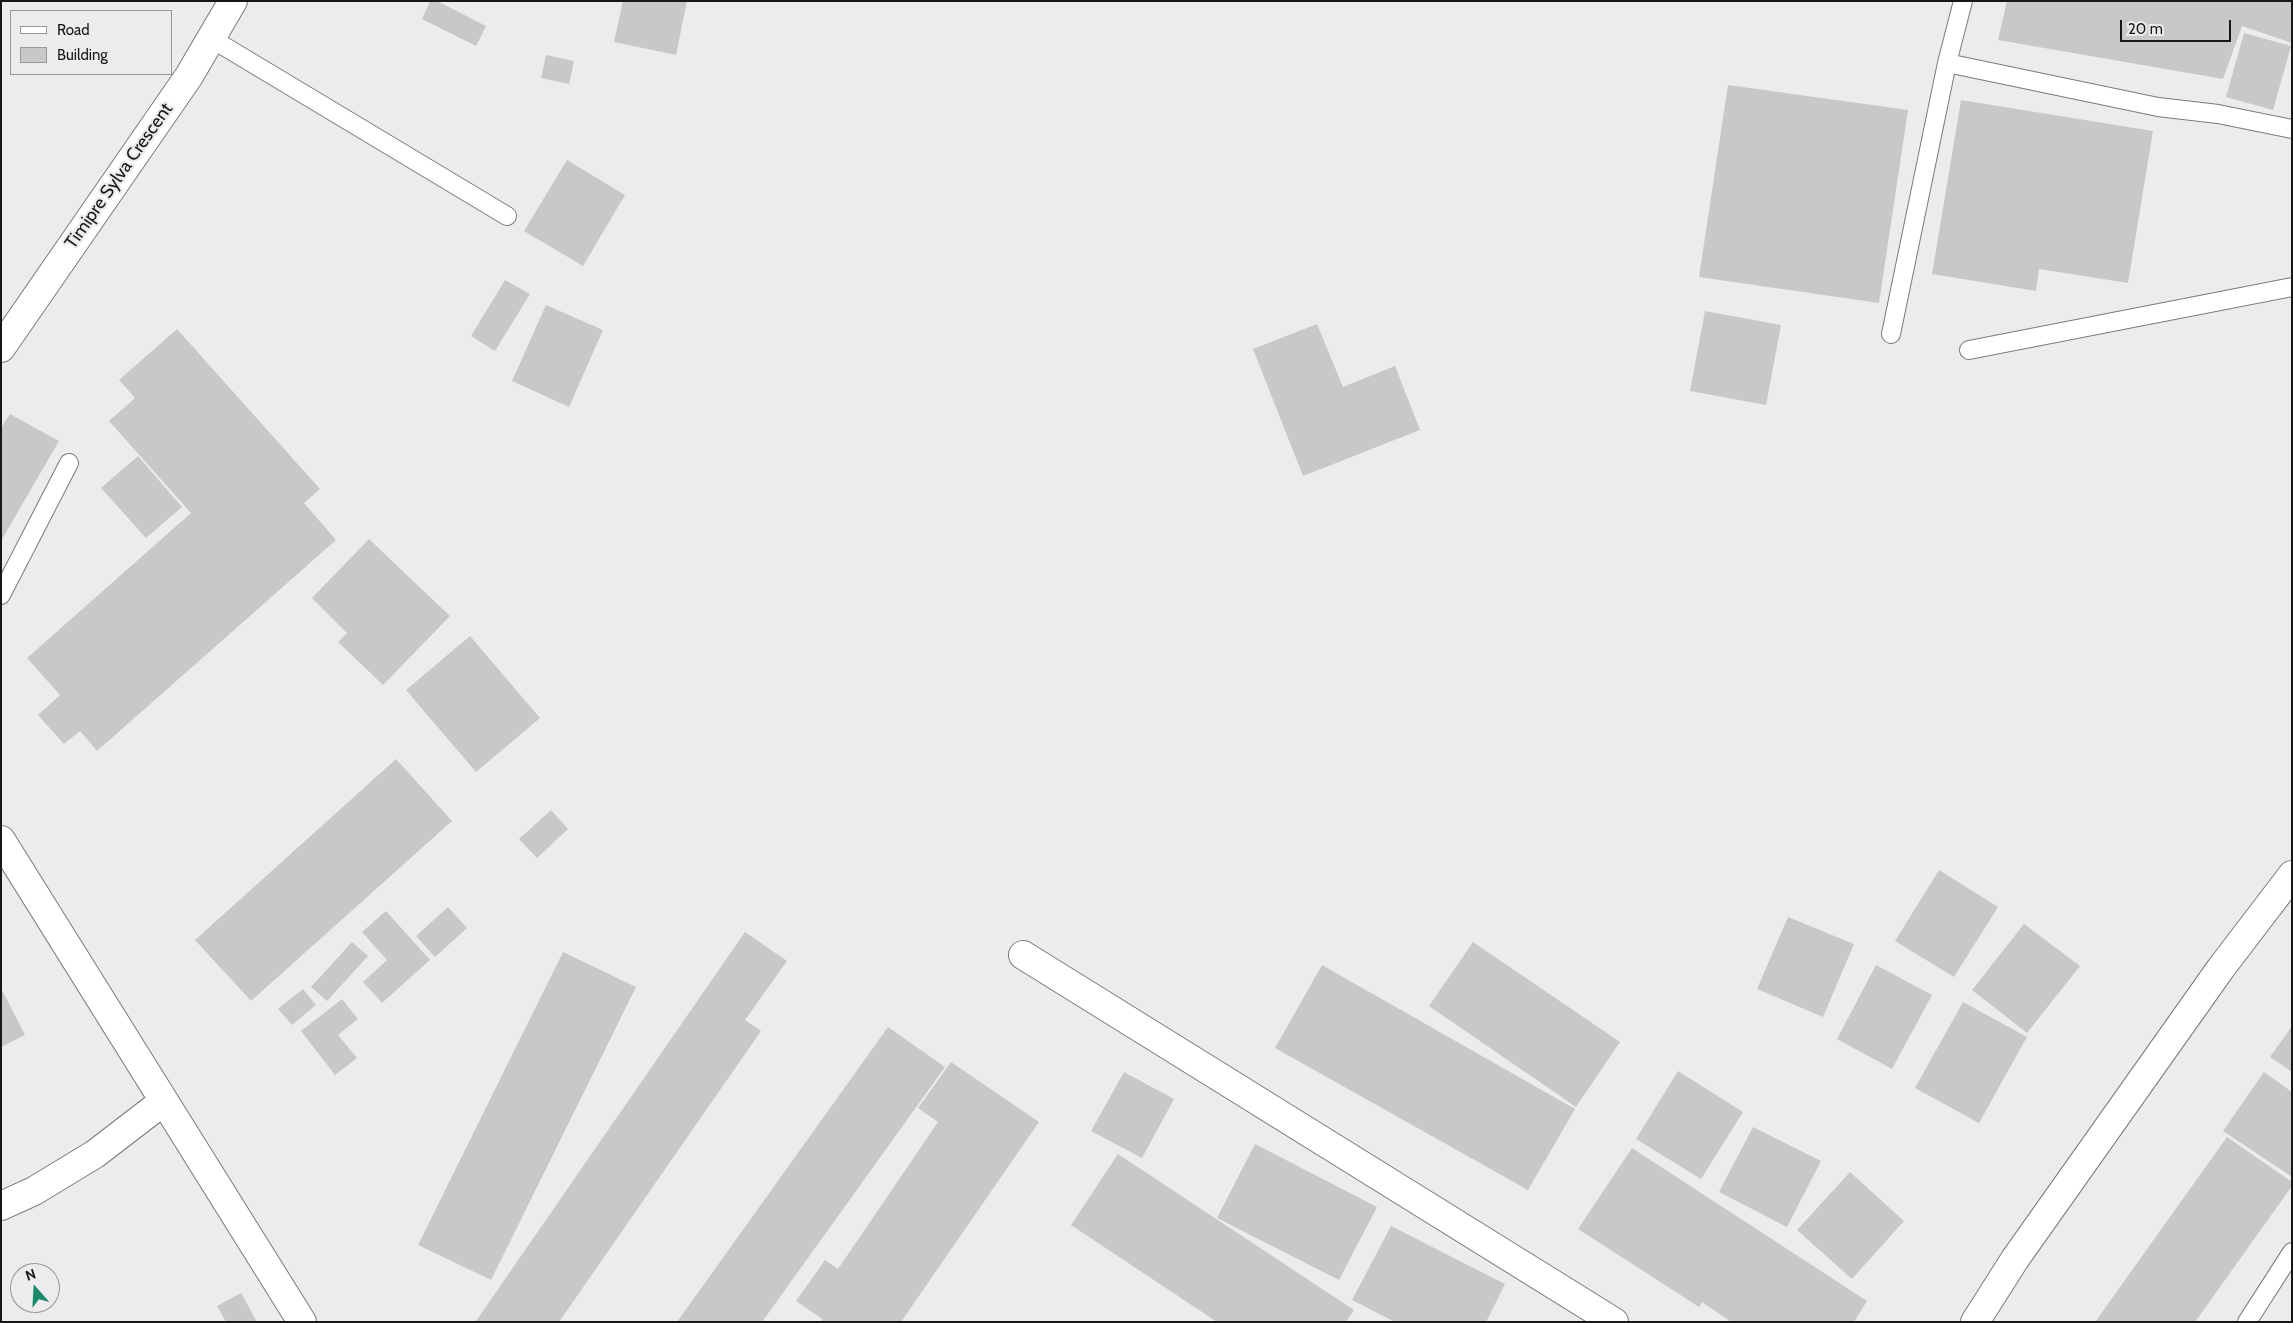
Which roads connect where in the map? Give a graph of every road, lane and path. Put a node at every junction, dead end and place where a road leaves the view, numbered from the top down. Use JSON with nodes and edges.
{"nodes":[{"id":1,"x":233,"y":1,"type":"edge"},
{"id":2,"x":1963,"y":1,"type":"edge"},
{"id":3,"x":212,"y":39,"type":"junction"},
{"id":4,"x":1947,"y":63,"type":"junction"},
{"id":5,"x":2292,"y":129,"type":"edge"},
{"id":6,"x":506,"y":216,"type":"dead end"},
{"id":7,"x":2292,"y":287,"type":"edge"},
{"id":8,"x":1891,"y":334,"type":"dead end"},
{"id":9,"x":1,"y":348,"type":"edge"},
{"id":10,"x":1969,"y":350,"type":"dead end"},
{"id":11,"x":69,"y":463,"type":"dead end"},
{"id":12,"x":1,"y":595,"type":"edge"},
{"id":13,"x":1,"y":840,"type":"edge"},
{"id":14,"x":2292,"y":876,"type":"edge"},
{"id":15,"x":1023,"y":955,"type":"dead end"},
{"id":16,"x":164,"y":1101,"type":"junction"},
{"id":17,"x":1,"y":1206,"type":"edge"},
{"id":18,"x":2292,"y":1252,"type":"edge"},
{"id":19,"x":302,"y":1322,"type":"edge"},
{"id":20,"x":1614,"y":1322,"type":"edge"},
{"id":21,"x":1975,"y":1322,"type":"edge"},
{"id":22,"x":2246,"y":1322,"type":"edge"}],
"edges":[{"from":1,"to":3,"type":"street","name":"Timipre Sylva Crescent"},
{"from":2,"to":4,"type":"lane"},
{"from":3,"to":6,"type":"lane"},
{"from":3,"to":9,"type":"street","name":"Timipre Sylva Crescent"},
{"from":4,"to":5,"type":"lane"},
{"from":4,"to":8,"type":"lane"},
{"from":7,"to":10,"type":"lane"},
{"from":11,"to":12,"type":"lane"},
{"from":13,"to":16,"type":"street"},
{"from":14,"to":21,"type":"street"},
{"from":15,"to":20,"type":"street"},
{"from":16,"to":17,"type":"street"},
{"from":16,"to":19,"type":"street"},
{"from":18,"to":22,"type":"lane"}]}
